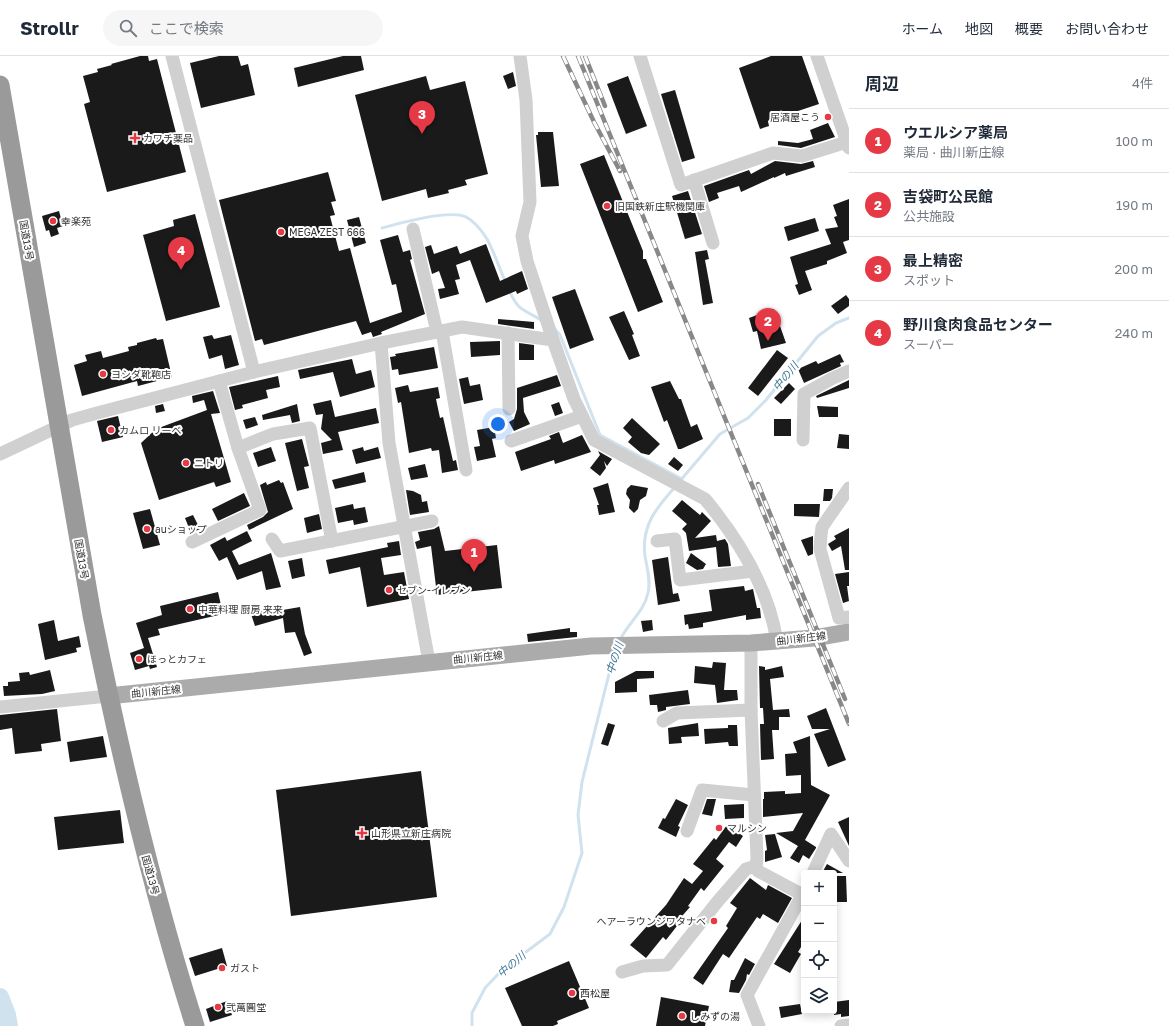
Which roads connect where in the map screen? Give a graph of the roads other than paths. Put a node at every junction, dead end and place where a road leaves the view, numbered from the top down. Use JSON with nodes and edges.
{"nodes":[{"id":1,"x":172,"y":56,"type":"edge"},
{"id":2,"x":520,"y":56,"type":"edge"},
{"id":3,"x":640,"y":56,"type":"edge"},
{"id":4,"x":817,"y":56,"type":"edge"},
{"id":5,"x":0,"y":85,"type":"edge"},
{"id":6,"x":848,"y":145,"type":"edge"},
{"id":7,"x":694,"y":180,"type":"junction"},
{"id":8,"x":413,"y":229,"type":"dead end"},
{"id":9,"x":713,"y":243,"type":"dead end"},
{"id":10,"x":440,"y":332,"type":"junction"},
{"id":11,"x":508,"y":333,"type":"junction"},
{"id":12,"x":553,"y":340,"type":"junction"},
{"id":13,"x":381,"y":343,"type":"junction"},
{"id":14,"x":849,"y":371,"type":"edge"},
{"id":15,"x":254,"y":372,"type":"junction"},
{"id":16,"x":220,"y":381,"type":"junction"},
{"id":17,"x":509,"y":409,"type":"dead end"},
{"id":18,"x":582,"y":416,"type":"junction"},
{"id":19,"x":59,"y":426,"type":"junction"},
{"id":20,"x":803,"y":440,"type":"dead end"},
{"id":21,"x":511,"y":441,"type":"dead end"},
{"id":22,"x":238,"y":448,"type":"junction"},
{"id":23,"x":0,"y":454,"type":"edge"},
{"id":24,"x":466,"y":470,"type":"dead end"},
{"id":25,"x":849,"y":488,"type":"edge"},
{"id":26,"x":432,"y":521,"type":"dead end"},
{"id":27,"x":404,"y":527,"type":"junction"},
{"id":28,"x":272,"y":539,"type":"dead end"},
{"id":29,"x":332,"y":541,"type":"junction"},
{"id":30,"x":657,"y":541,"type":"dead end"},
{"id":31,"x":192,"y":542,"type":"dead end"},
{"id":32,"x":754,"y":571,"type":"junction"},
{"id":33,"x":849,"y":617,"type":"edge"},
{"id":34,"x":849,"y":632,"type":"edge"},
{"id":35,"x":777,"y":642,"type":"junction"},
{"id":36,"x":751,"y":643,"type":"junction"},
{"id":37,"x":429,"y":662,"type":"junction"},
{"id":38,"x":108,"y":696,"type":"junction"},
{"id":39,"x":0,"y":707,"type":"edge"},
{"id":40,"x":751,"y":710,"type":"junction"},
{"id":41,"x":663,"y":721,"type":"dead end"},
{"id":42,"x":754,"y":795,"type":"junction"},
{"id":43,"x":687,"y":831,"type":"dead end"},
{"id":44,"x":849,"y":861,"type":"edge"},
{"id":45,"x":756,"y":866,"type":"junction"},
{"id":46,"x":814,"y":870,"type":"edge"},
{"id":47,"x":801,"y":892,"type":"edge"},
{"id":48,"x":801,"y":897,"type":"edge"},
{"id":49,"x":622,"y":972,"type":"dead end"},
{"id":50,"x":849,"y":1025,"type":"edge"},
{"id":51,"x":195,"y":1026,"type":"edge"},
{"id":52,"x":759,"y":1026,"type":"edge"},
{"id":53,"x":841,"y":1026,"type":"edge"}],
"edges":[{"from":1,"to":15,"type":"street"},
{"from":2,"to":12,"type":"street"},
{"from":3,"to":7,"type":"street"},
{"from":4,"to":6,"type":"street"},
{"from":5,"to":19,"type":"highway","name":"国道13号"},
{"from":6,"to":7,"type":"street"},
{"from":7,"to":9,"type":"street"},
{"from":8,"to":10,"type":"street"},
{"from":10,"to":11,"type":"street"},
{"from":10,"to":13,"type":"street"},
{"from":10,"to":24,"type":"street"},
{"from":11,"to":12,"type":"street"},
{"from":11,"to":17,"type":"street"},
{"from":12,"to":18,"type":"street"},
{"from":13,"to":15,"type":"street"},
{"from":13,"to":27,"type":"street"},
{"from":14,"to":20,"type":"street"},
{"from":15,"to":16,"type":"street"},
{"from":16,"to":19,"type":"street"},
{"from":16,"to":22,"type":"street"},
{"from":18,"to":21,"type":"street"},
{"from":18,"to":32,"type":"street"},
{"from":19,"to":23,"type":"street"},
{"from":19,"to":38,"type":"highway","name":"国道13号"},
{"from":22,"to":29,"type":"street"},
{"from":22,"to":31,"type":"street"},
{"from":25,"to":33,"type":"street"},
{"from":26,"to":27,"type":"street"},
{"from":27,"to":29,"type":"street"},
{"from":27,"to":37,"type":"street"},
{"from":28,"to":29,"type":"street"},
{"from":30,"to":32,"type":"street"},
{"from":32,"to":35,"type":"street"},
{"from":34,"to":35,"type":"main road","name":"曲川新庄線"},
{"from":35,"to":36,"type":"main road","name":"曲川新庄線"},
{"from":36,"to":37,"type":"main road","name":"曲川新庄線"},
{"from":36,"to":40,"type":"street"},
{"from":37,"to":38,"type":"main road","name":"曲川新庄線"},
{"from":38,"to":39,"type":"street"},
{"from":38,"to":51,"type":"highway","name":"国道13号"},
{"from":40,"to":41,"type":"street"},
{"from":40,"to":42,"type":"street"},
{"from":42,"to":43,"type":"street"},
{"from":42,"to":45,"type":"street"},
{"from":44,"to":46,"type":"street"},
{"from":45,"to":47,"type":"street"},
{"from":45,"to":49,"type":"street"},
{"from":48,"to":52,"type":"street"},
{"from":50,"to":53,"type":"street"}]}
